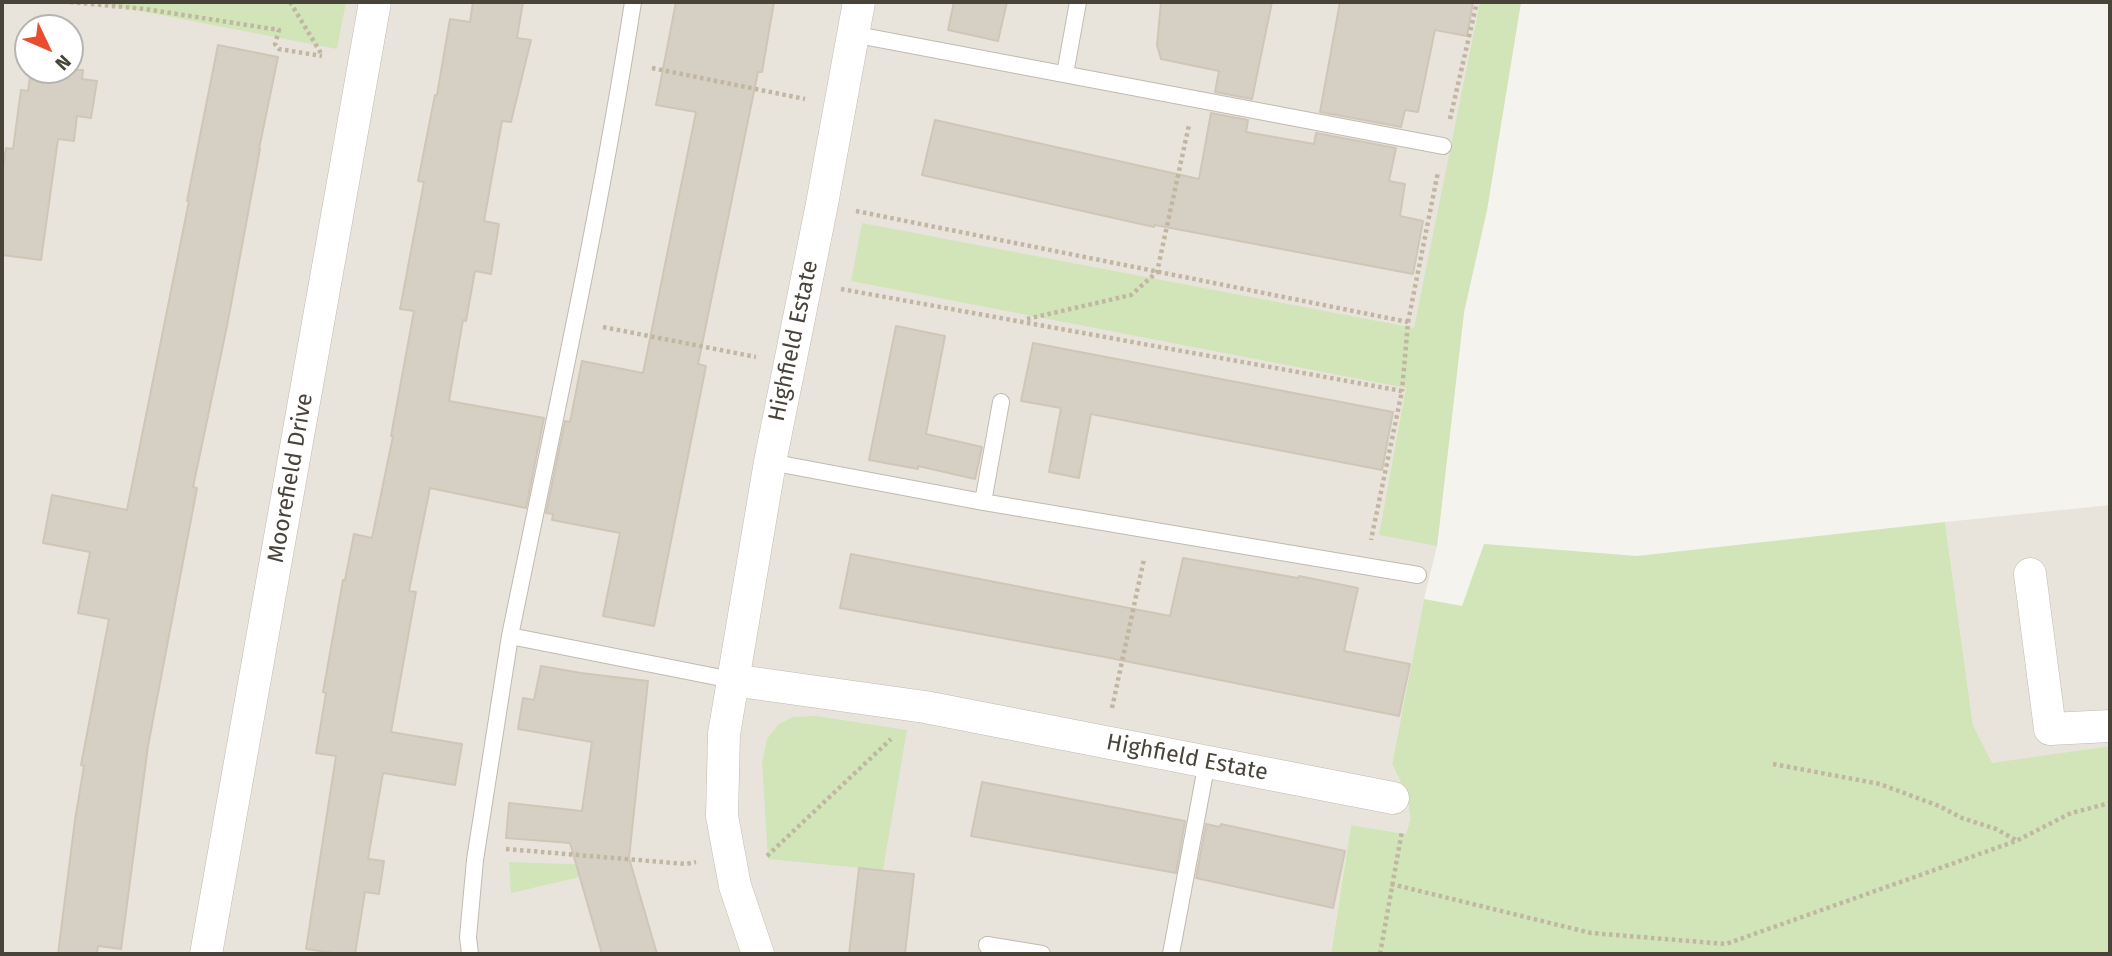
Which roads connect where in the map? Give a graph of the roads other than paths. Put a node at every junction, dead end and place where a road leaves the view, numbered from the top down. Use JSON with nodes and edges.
{"nodes":[{"id":1,"x":375,"y":2,"type":"edge"},
{"id":2,"x":633,"y":2,"type":"edge"},
{"id":3,"x":859,"y":2,"type":"edge"},
{"id":4,"x":1078,"y":2,"type":"edge"},
{"id":5,"x":852,"y":34,"type":"junction"},
{"id":6,"x":1065,"y":74,"type":"junction"},
{"id":7,"x":1443,"y":146,"type":"dead end"},
{"id":8,"x":1001,"y":402,"type":"dead end"},
{"id":9,"x":770,"y":462,"type":"junction"},
{"id":10,"x":983,"y":502,"type":"junction"},
{"id":11,"x":2030,"y":574,"type":"dead end"},
{"id":12,"x":1418,"y":575,"type":"dead end"},
{"id":13,"x":510,"y":636,"type":"junction"},
{"id":14,"x":733,"y":680,"type":"junction"},
{"id":15,"x":2110,"y":726,"type":"edge"},
{"id":16,"x":1207,"y":762,"type":"junction"},
{"id":17,"x":1393,"y":797,"type":"road end"},
{"id":18,"x":206,"y":954,"type":"edge"},
{"id":19,"x":470,"y":954,"type":"edge"},
{"id":20,"x":758,"y":954,"type":"edge"},
{"id":21,"x":992,"y":954,"type":"edge"},
{"id":22,"x":1042,"y":954,"type":"edge"},
{"id":23,"x":1171,"y":954,"type":"edge"}],
"edges":[{"from":1,"to":18,"type":"street","name":"Moorefield Drive"},
{"from":2,"to":13,"type":"lane"},
{"from":3,"to":5,"type":"street","name":"Highfield Estate"},
{"from":4,"to":6,"type":"lane"},
{"from":5,"to":6,"type":"lane"},
{"from":5,"to":9,"type":"street","name":"Highfield Estate"},
{"from":6,"to":7,"type":"lane"},
{"from":8,"to":10,"type":"lane"},
{"from":9,"to":10,"type":"lane"},
{"from":9,"to":14,"type":"street","name":"Highfield Estate"},
{"from":10,"to":12,"type":"lane"},
{"from":11,"to":15,"type":"street"},
{"from":13,"to":14,"type":"lane"},
{"from":13,"to":19,"type":"lane"},
{"from":14,"to":16,"type":"street","name":"Highfield Estate"},
{"from":14,"to":20,"type":"street","name":"Highfield Estate"},
{"from":16,"to":17,"type":"street","name":"Highfield Estate"},
{"from":16,"to":23,"type":"lane"},
{"from":21,"to":22,"type":"lane"}]}
